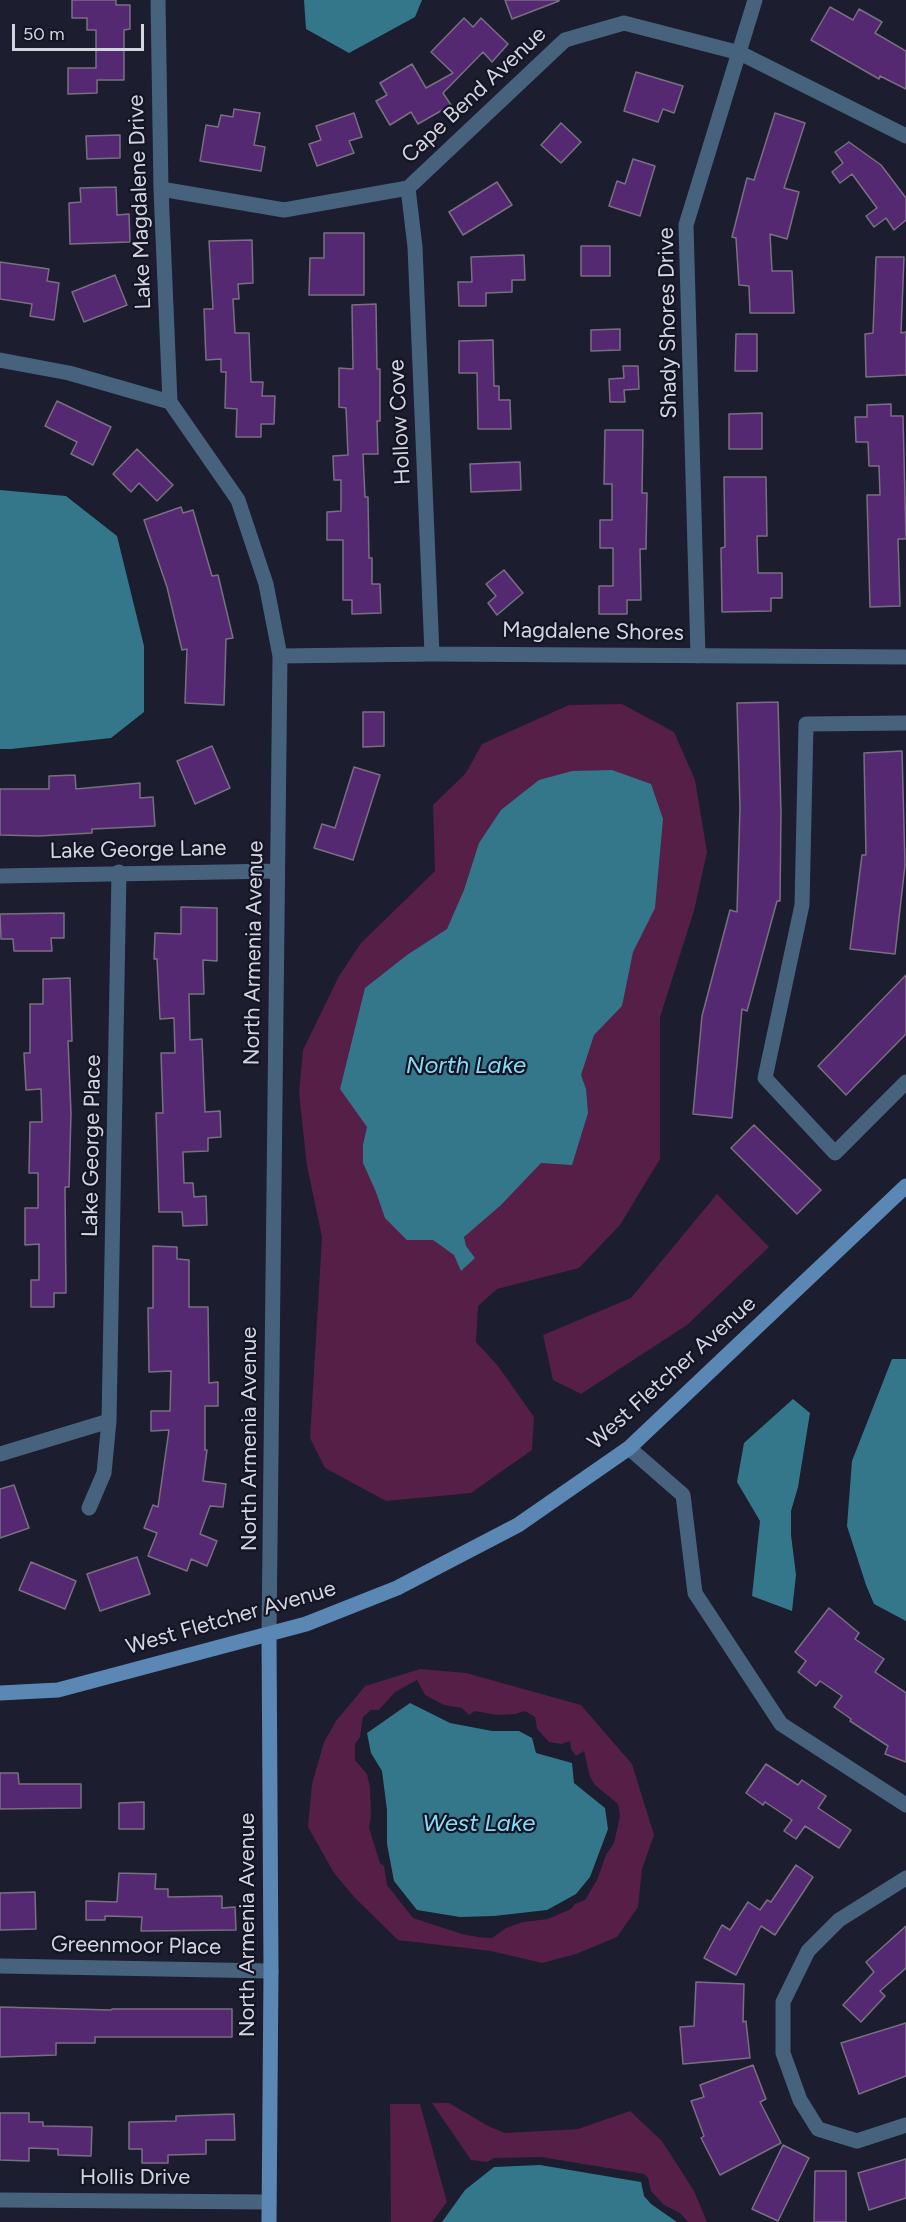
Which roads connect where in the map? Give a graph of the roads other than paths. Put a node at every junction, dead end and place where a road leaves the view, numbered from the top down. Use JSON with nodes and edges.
{"nodes":[{"id":1,"x":158,"y":0,"type":"edge"},
{"id":2,"x":755,"y":0,"type":"edge"},
{"id":3,"x":740,"y":53,"type":"junction"},
{"id":4,"x":906,"y":136,"type":"edge"},
{"id":5,"x":408,"y":188,"type":"junction"},
{"id":6,"x":161,"y":189,"type":"junction"},
{"id":7,"x":0,"y":360,"type":"edge"},
{"id":8,"x":170,"y":402,"type":"junction"},
{"id":9,"x":432,"y":654,"type":"junction"},
{"id":10,"x":280,"y":656,"type":"junction"},
{"id":11,"x":698,"y":656,"type":"junction"},
{"id":12,"x":906,"y":657,"type":"edge"},
{"id":13,"x":906,"y":723,"type":"edge"},
{"id":14,"x":277,"y":870,"type":"junction"},
{"id":15,"x":119,"y":872,"type":"junction"},
{"id":16,"x":0,"y":876,"type":"edge"},
{"id":17,"x":906,"y":1082,"type":"edge"},
{"id":18,"x":906,"y":1186,"type":"edge"},
{"id":19,"x":109,"y":1421,"type":"junction"},
{"id":20,"x":629,"y":1448,"type":"junction"},
{"id":21,"x":0,"y":1454,"type":"edge"},
{"id":22,"x":89,"y":1508,"type":"dead end"},
{"id":23,"x":269,"y":1634,"type":"junction"},
{"id":24,"x":0,"y":1693,"type":"edge"},
{"id":25,"x":906,"y":1805,"type":"edge"},
{"id":26,"x":906,"y":1878,"type":"edge"},
{"id":27,"x":0,"y":1966,"type":"edge"},
{"id":28,"x":272,"y":1971,"type":"junction"},
{"id":29,"x":906,"y":2125,"type":"edge"},
{"id":30,"x":0,"y":2200,"type":"edge"},
{"id":31,"x":269,"y":2202,"type":"junction"},
{"id":32,"x":270,"y":2222,"type":"edge"}],
"edges":[{"from":1,"to":6,"type":"street","name":"Lake Magdalene Drive"},
{"from":2,"to":3,"type":"street","name":"Shady Shores Drive"},
{"from":3,"to":4,"type":"street","name":"Cape Bend Avenue"},
{"from":3,"to":5,"type":"street","name":"Cape Bend Avenue"},
{"from":3,"to":11,"type":"street","name":"Shady Shores Drive"},
{"from":5,"to":6,"type":"street","name":"Cape Bend Avenue"},
{"from":5,"to":9,"type":"street","name":"Hollow Cove"},
{"from":6,"to":8,"type":"street","name":"Lake Magdalene Drive"},
{"from":7,"to":8,"type":"street"},
{"from":8,"to":10,"type":"street"},
{"from":9,"to":10,"type":"street","name":"Magdalene Shores"},
{"from":9,"to":11,"type":"street","name":"Magdalene Shores"},
{"from":10,"to":14,"type":"street","name":"North Armenia Avenue"},
{"from":11,"to":12,"type":"street","name":"Magdalene Shores"},
{"from":13,"to":17,"type":"street"},
{"from":14,"to":15,"type":"street","name":"Lake George Lane"},
{"from":14,"to":23,"type":"street","name":"North Armenia Avenue"},
{"from":15,"to":16,"type":"street","name":"Lake George Lane"},
{"from":15,"to":19,"type":"street","name":"Lake George Place"},
{"from":18,"to":20,"type":"main road","name":"West Fletcher Avenue"},
{"from":19,"to":21,"type":"street"},
{"from":19,"to":22,"type":"street","name":"Lake George Place"},
{"from":20,"to":23,"type":"main road","name":"West Fletcher Avenue"},
{"from":20,"to":25,"type":"street"},
{"from":23,"to":24,"type":"main road","name":"West Fletcher Avenue"},
{"from":23,"to":28,"type":"main road","name":"North Armenia Avenue"},
{"from":26,"to":29,"type":"street"},
{"from":27,"to":28,"type":"street","name":"Greenmoor Place"},
{"from":28,"to":31,"type":"main road","name":"North Armenia Avenue"},
{"from":30,"to":31,"type":"street","name":"Hollis Drive"},
{"from":31,"to":32,"type":"main road","name":"North Armenia Avenue"}]}
